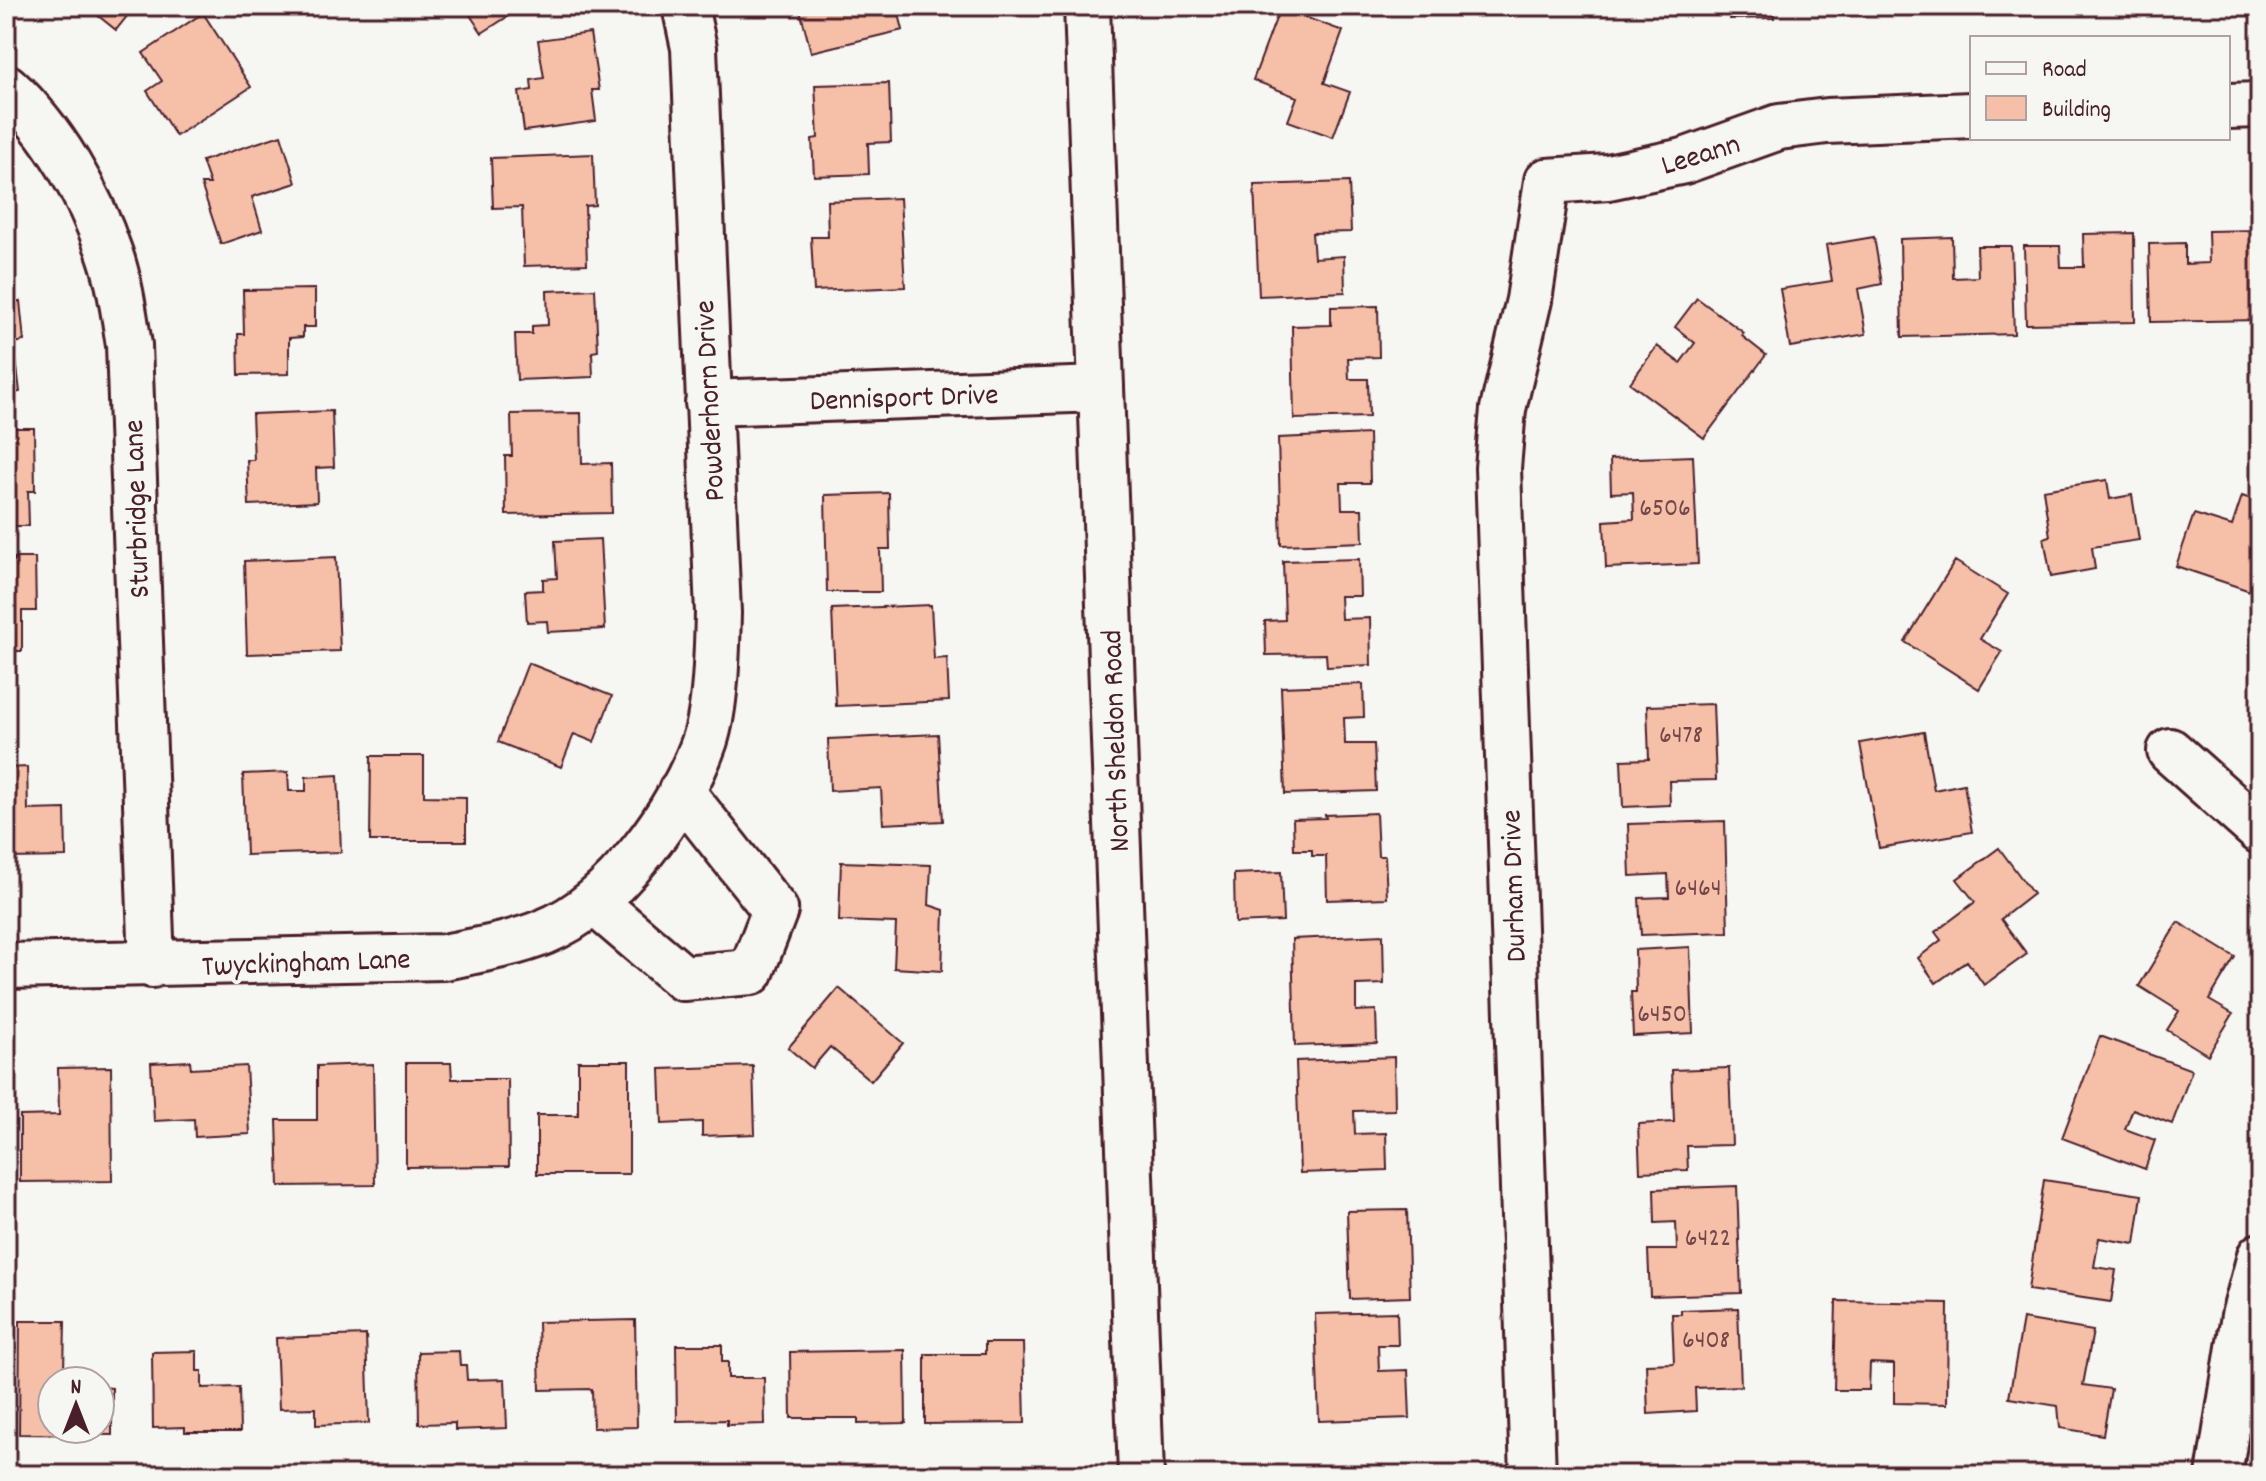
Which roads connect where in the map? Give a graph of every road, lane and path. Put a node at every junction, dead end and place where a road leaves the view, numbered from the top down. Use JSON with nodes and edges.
{"nodes":[{"id":1,"x":685,"y":6,"type":"edge"},
{"id":2,"x":1087,"y":6,"type":"edge"},
{"id":3,"x":6,"y":87,"type":"edge"},
{"id":4,"x":2260,"y":105,"type":"edge"},
{"id":5,"x":2230,"y":106,"type":"edge"},
{"id":6,"x":1970,"y":115,"type":"edge"},
{"id":7,"x":1529,"y":300,"type":"joint"},
{"id":8,"x":1101,"y":389,"type":"junction"},
{"id":9,"x":708,"y":403,"type":"junction"},
{"id":10,"x":2170,"y":751,"type":"dead end"},
{"id":11,"x":681,"y":791,"type":"junction"},
{"id":12,"x":2260,"y":831,"type":"edge"},
{"id":13,"x":641,"y":852,"type":"joint"},
{"id":14,"x":594,"y":902,"type":"junction"},
{"id":15,"x":152,"y":965,"type":"junction"},
{"id":16,"x":6,"y":966,"type":"edge"},
{"id":17,"x":2260,"y":1256,"type":"edge"},
{"id":18,"x":1141,"y":1475,"type":"edge"},
{"id":19,"x":1533,"y":1475,"type":"edge"},
{"id":20,"x":2219,"y":1475,"type":"edge"}],
"edges":[{"from":1,"to":9,"type":"street","name":"Powderhorn Drive"},
{"from":2,"to":8,"type":"street","name":"North Sheldon Road"},
{"from":3,"to":15,"type":"street","name":"Sturbridge Lane"},
{"from":4,"to":5,"type":"street"},
{"from":6,"to":7,"type":"street","name":"Leeann"},
{"from":7,"to":19,"type":"street","name":"Durham Drive"},
{"from":8,"to":9,"type":"street","name":"Dennisport Drive"},
{"from":8,"to":18,"type":"street","name":"North Sheldon Road"},
{"from":9,"to":11,"type":"street","name":"Powderhorn Drive"},
{"from":10,"to":12,"type":"street"},
{"from":11,"to":13,"type":"street","name":"Powderhorn Drive"},
{"from":11,"to":14,"type":"street"},
{"from":13,"to":14,"type":"street","name":"Twyckingham Lane"},
{"from":14,"to":15,"type":"street","name":"Twyckingham Lane"},
{"from":15,"to":16,"type":"street","name":"Twyckingham Lane"},
{"from":17,"to":20,"type":"street"}]}
